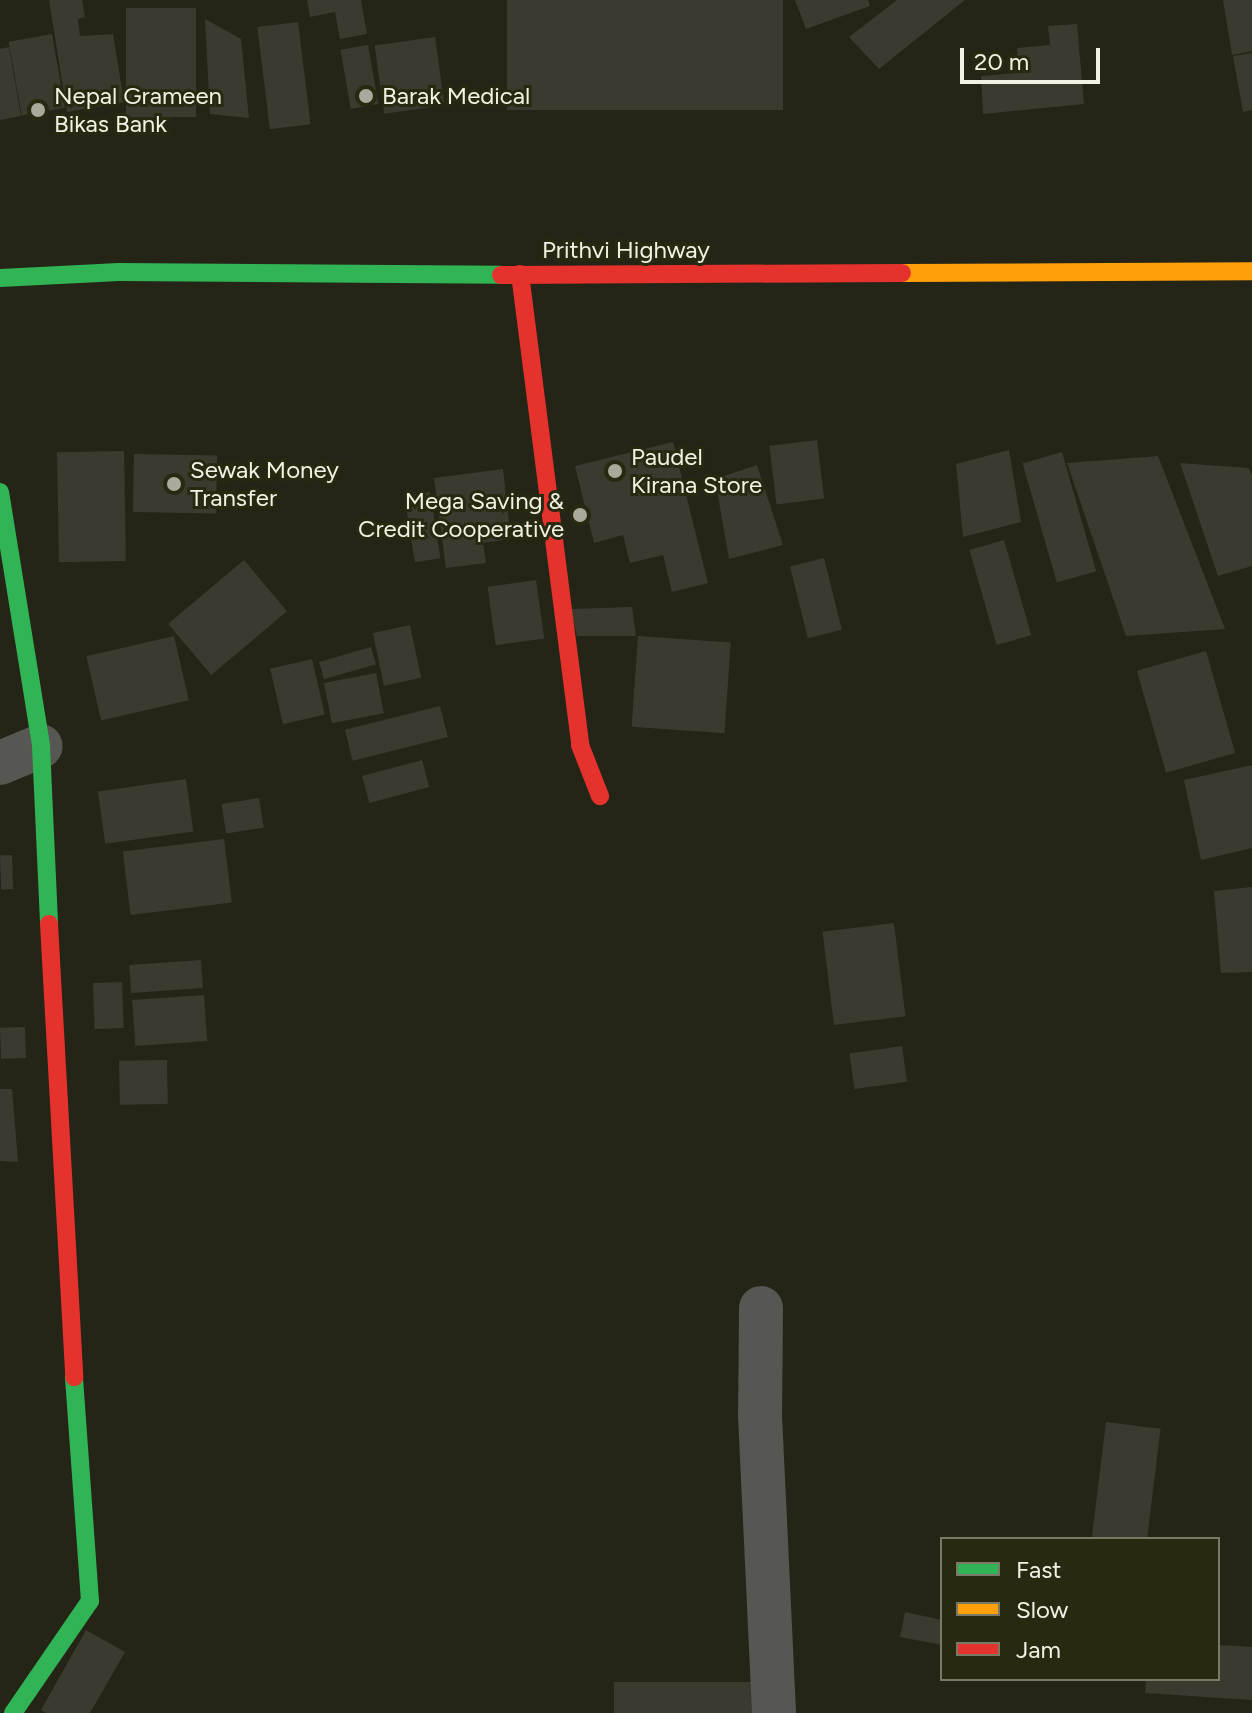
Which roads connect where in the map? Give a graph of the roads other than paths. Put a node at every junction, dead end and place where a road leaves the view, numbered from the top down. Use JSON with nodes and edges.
{"nodes":[{"id":1,"x":1252,"y":271,"type":"edge"},
{"id":2,"x":520,"y":274,"type":"junction"},
{"id":3,"x":0,"y":278,"type":"edge"},
{"id":4,"x":0,"y":492,"type":"edge"},
{"id":5,"x":41,"y":746,"type":"junction"},
{"id":6,"x":0,"y":763,"type":"edge"},
{"id":7,"x":600,"y":796,"type":"dead end"},
{"id":8,"x":761,"y":1308,"type":"dead end"},
{"id":9,"x":13,"y":1713,"type":"edge"},
{"id":10,"x":774,"y":1713,"type":"edge"}],
"edges":[{"from":1,"to":2,"type":"main road","name":"Prithvi Highway"},
{"from":2,"to":3,"type":"main road","name":"Prithvi Highway"},
{"from":2,"to":7,"type":"main road"},
{"from":4,"to":5,"type":"main road"},
{"from":5,"to":6,"type":"street"},
{"from":5,"to":9,"type":"main road"},
{"from":8,"to":10,"type":"street"}]}
